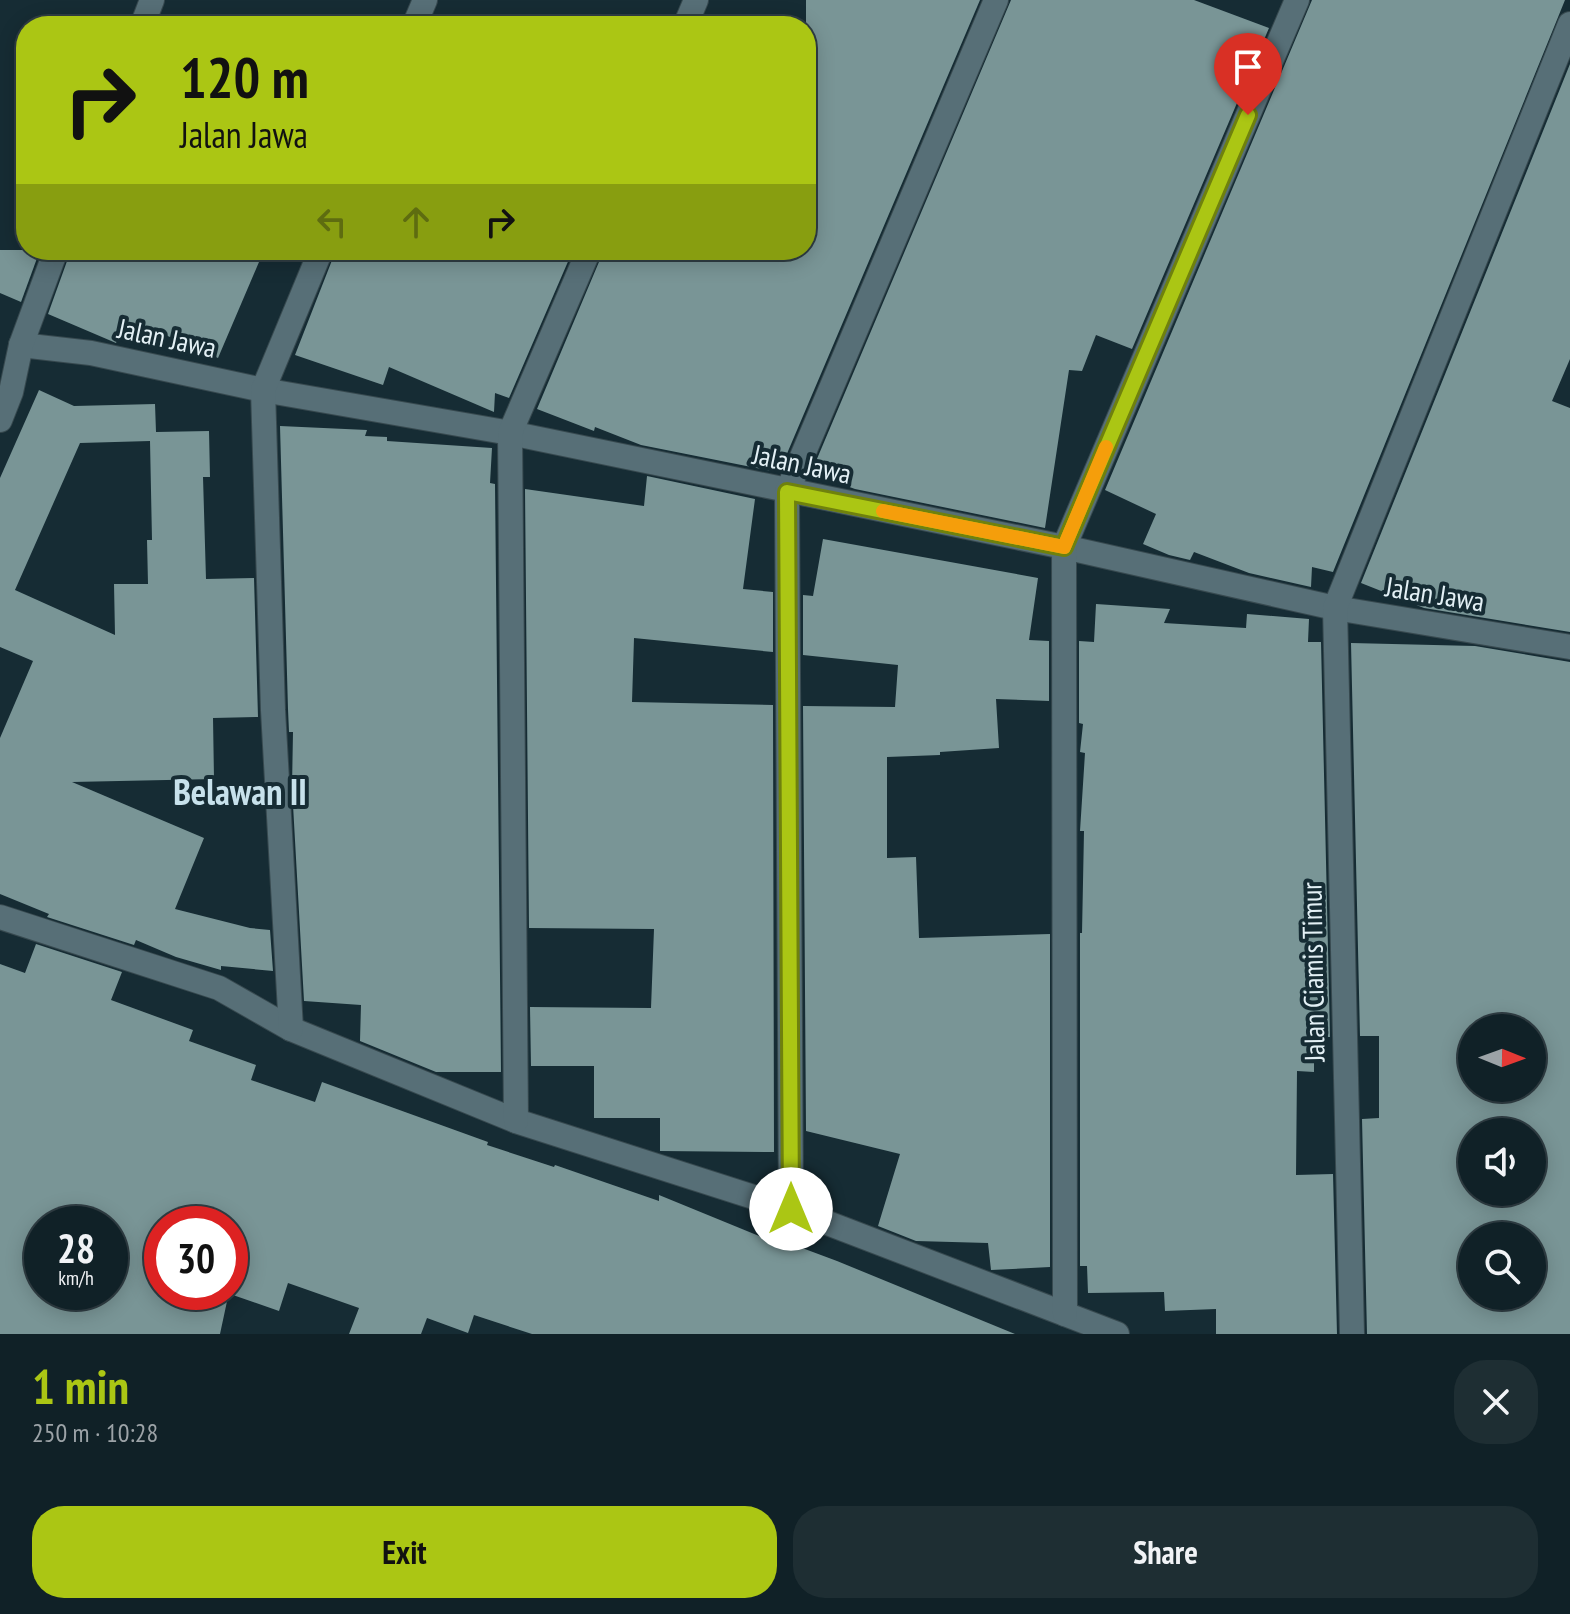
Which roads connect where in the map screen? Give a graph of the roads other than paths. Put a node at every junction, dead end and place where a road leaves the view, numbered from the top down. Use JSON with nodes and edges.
{"nodes":[{"id":1,"x":996,"y":0,"type":"edge"},
{"id":2,"x":1297,"y":0,"type":"edge"},
{"id":3,"x":1570,"y":24,"type":"edge"},
{"id":4,"x":52,"y":260,"type":"edge"},
{"id":5,"x":317,"y":260,"type":"edge"},
{"id":6,"x":585,"y":260,"type":"edge"},
{"id":7,"x":21,"y":345,"type":"junction"},
{"id":8,"x":263,"y":390,"type":"junction"},
{"id":9,"x":0,"y":420,"type":"edge"},
{"id":10,"x":510,"y":433,"type":"junction"},
{"id":11,"x":787,"y":492,"type":"junction"},
{"id":12,"x":1064,"y":547,"type":"junction"},
{"id":13,"x":1335,"y":608,"type":"junction"},
{"id":14,"x":1570,"y":647,"type":"edge"},
{"id":15,"x":0,"y":917,"type":"edge"},
{"id":16,"x":291,"y":1029,"type":"junction"},
{"id":17,"x":516,"y":1121,"type":"junction"},
{"id":18,"x":791,"y":1209,"type":"junction"},
{"id":19,"x":1065,"y":1314,"type":"junction"},
{"id":20,"x":1117,"y":1334,"type":"edge"},
{"id":21,"x":1352,"y":1334,"type":"edge"}],
"edges":[{"from":1,"to":11,"type":"street"},
{"from":2,"to":12,"type":"street"},
{"from":3,"to":13,"type":"street"},
{"from":4,"to":7,"type":"street"},
{"from":5,"to":8,"type":"street"},
{"from":6,"to":10,"type":"street"},
{"from":7,"to":8,"type":"street","name":"Jalan Jawa"},
{"from":7,"to":9,"type":"street"},
{"from":8,"to":10,"type":"street","name":"Jalan Jawa"},
{"from":8,"to":16,"type":"street"},
{"from":10,"to":11,"type":"street","name":"Jalan Jawa"},
{"from":10,"to":17,"type":"street"},
{"from":11,"to":12,"type":"street","name":"Jalan Jawa"},
{"from":11,"to":18,"type":"street"},
{"from":12,"to":13,"type":"street","name":"Jalan Jawa"},
{"from":12,"to":19,"type":"street"},
{"from":13,"to":14,"type":"street","name":"Jalan Jawa"},
{"from":13,"to":21,"type":"street","name":"Jalan Ciamis Timur"},
{"from":15,"to":16,"type":"street"},
{"from":16,"to":17,"type":"street"},
{"from":17,"to":18,"type":"street"},
{"from":18,"to":19,"type":"street"},
{"from":19,"to":20,"type":"street"}]}
